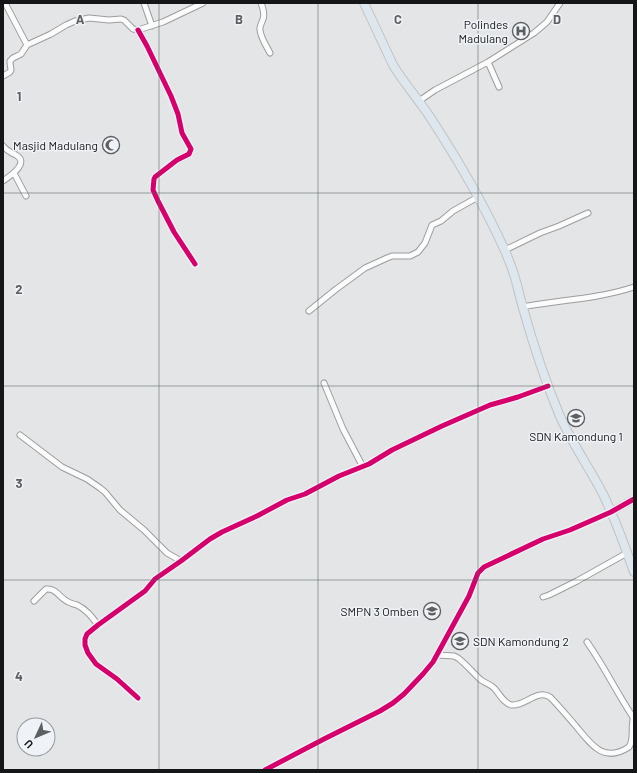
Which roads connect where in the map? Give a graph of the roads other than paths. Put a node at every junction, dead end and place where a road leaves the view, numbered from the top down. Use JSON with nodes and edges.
{"nodes":[{"id":1,"x":5,"y":3,"type":"edge"},
{"id":2,"x":144,"y":3,"type":"edge"},
{"id":3,"x":202,"y":3,"type":"edge"},
{"id":4,"x":261,"y":3,"type":"edge"},
{"id":5,"x":364,"y":3,"type":"edge"},
{"id":6,"x":560,"y":3,"type":"edge"},
{"id":7,"x":152,"y":26,"type":"junction"},
{"id":8,"x":138,"y":30,"type":"junction"},
{"id":9,"x":27,"y":45,"type":"junction"},
{"id":10,"x":270,"y":53,"type":"dead end"},
{"id":11,"x":488,"y":62,"type":"junction"},
{"id":12,"x":3,"y":76,"type":"edge"},
{"id":13,"x":499,"y":87,"type":"dead end"},
{"id":14,"x":419,"y":102,"type":"junction"},
{"id":15,"x":3,"y":146,"type":"edge"},
{"id":16,"x":14,"y":172,"type":"junction"},
{"id":17,"x":3,"y":181,"type":"edge"},
{"id":18,"x":26,"y":196,"type":"dead end"},
{"id":19,"x":478,"y":196,"type":"junction"},
{"id":20,"x":588,"y":213,"type":"dead end"},
{"id":21,"x":505,"y":250,"type":"junction"},
{"id":22,"x":195,"y":264,"type":"dead end"},
{"id":23,"x":634,"y":287,"type":"edge"},
{"id":24,"x":522,"y":307,"type":"junction"},
{"id":25,"x":310,"y":310,"type":"dead end"},
{"id":26,"x":324,"y":382,"type":"dead end"},
{"id":27,"x":548,"y":386,"type":"junction"},
{"id":28,"x":20,"y":435,"type":"dead end"},
{"id":29,"x":363,"y":467,"type":"junction"},
{"id":30,"x":634,"y":499,"type":"edge"},
{"id":31,"x":611,"y":512,"type":"junction"},
{"id":32,"x":630,"y":558,"type":"edge"},
{"id":33,"x":181,"y":561,"type":"junction"},
{"id":34,"x":634,"y":572,"type":"edge"},
{"id":35,"x":543,"y":597,"type":"dead end"},
{"id":36,"x":34,"y":601,"type":"dead end"},
{"id":37,"x":98,"y":625,"type":"junction"},
{"id":38,"x":587,"y":642,"type":"dead end"},
{"id":39,"x":437,"y":655,"type":"junction"},
{"id":40,"x":138,"y":698,"type":"dead end"},
{"id":41,"x":634,"y":717,"type":"edge"},
{"id":42,"x":632,"y":746,"type":"edge"},
{"id":43,"x":265,"y":770,"type":"edge"}],
"edges":[{"from":1,"to":9,"type":"street"},
{"from":2,"to":7,"type":"street"},
{"from":3,"to":7,"type":"street"},
{"from":4,"to":10,"type":"street"},
{"from":5,"to":14,"type":"main road"},
{"from":6,"to":11,"type":"street"},
{"from":7,"to":8,"type":"street"},
{"from":8,"to":9,"type":"street"},
{"from":8,"to":22,"type":"street"},
{"from":9,"to":12,"type":"street"},
{"from":11,"to":13,"type":"street"},
{"from":11,"to":14,"type":"street"},
{"from":14,"to":19,"type":"main road"},
{"from":15,"to":16,"type":"street"},
{"from":16,"to":17,"type":"street"},
{"from":16,"to":18,"type":"street"},
{"from":19,"to":21,"type":"main road"},
{"from":19,"to":25,"type":"street"},
{"from":20,"to":21,"type":"street"},
{"from":21,"to":24,"type":"main road"},
{"from":23,"to":24,"type":"street"},
{"from":24,"to":27,"type":"main road"},
{"from":26,"to":29,"type":"street"},
{"from":27,"to":29,"type":"street"},
{"from":27,"to":31,"type":"main road"},
{"from":28,"to":33,"type":"street"},
{"from":29,"to":33,"type":"street"},
{"from":30,"to":31,"type":"street"},
{"from":31,"to":32,"type":"main road"},
{"from":31,"to":39,"type":"street"},
{"from":32,"to":34,"type":"main road"},
{"from":32,"to":35,"type":"street"},
{"from":33,"to":37,"type":"street"},
{"from":36,"to":37,"type":"street"},
{"from":37,"to":40,"type":"street"},
{"from":38,"to":41,"type":"street"},
{"from":39,"to":42,"type":"street"},
{"from":39,"to":43,"type":"street"},
{"from":41,"to":42,"type":"street"}]}
